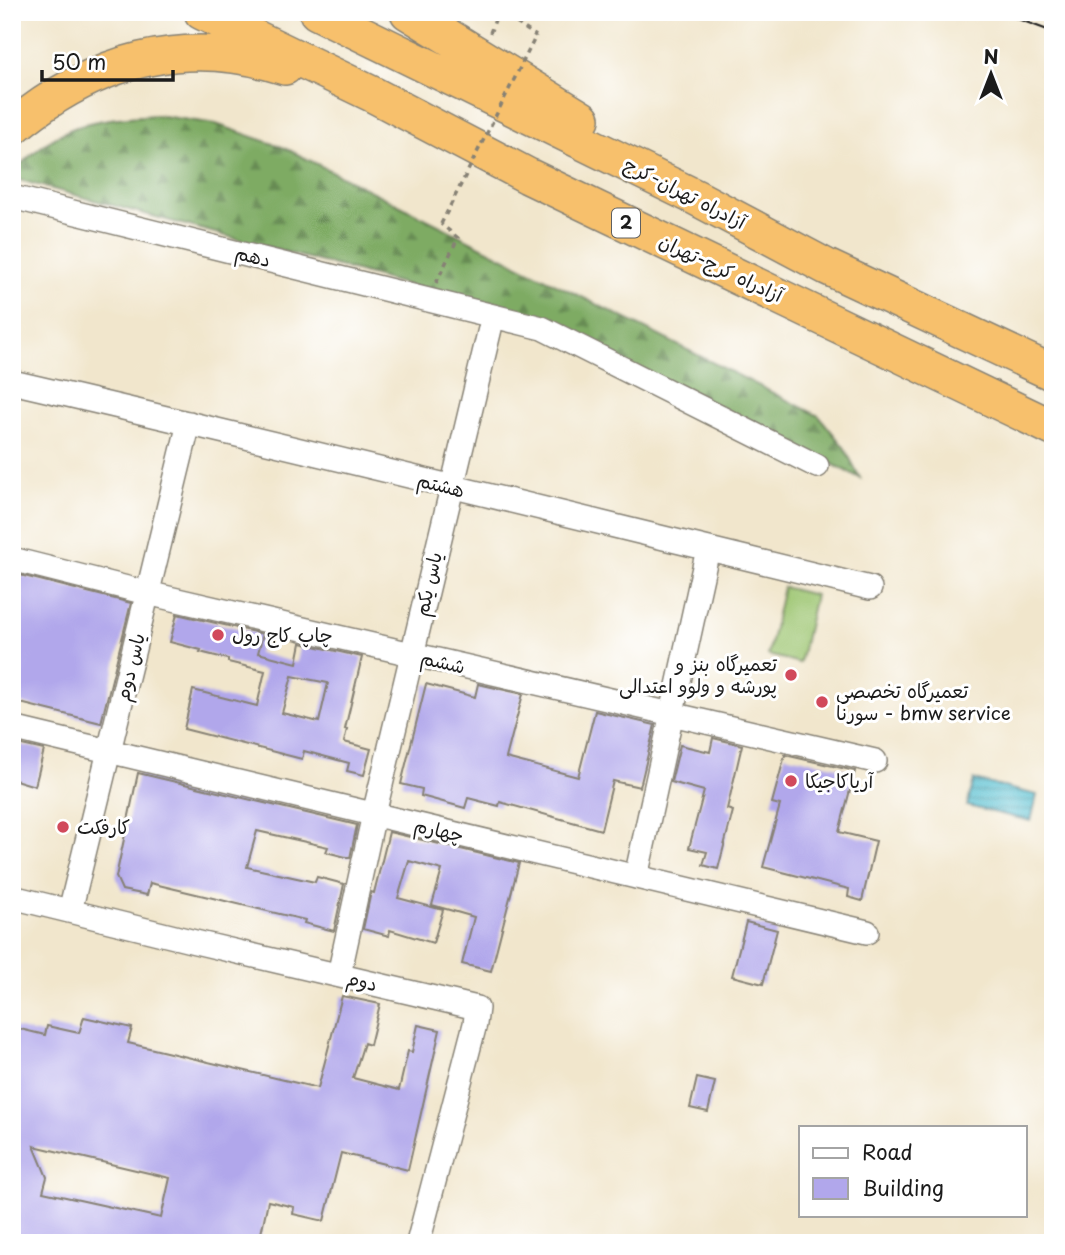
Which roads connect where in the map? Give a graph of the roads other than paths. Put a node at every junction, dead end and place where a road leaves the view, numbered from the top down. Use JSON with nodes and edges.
{"nodes":[{"id":1,"x":202,"y":12,"type":"edge"},
{"id":2,"x":317,"y":12,"type":"edge"},
{"id":3,"x":408,"y":12,"type":"edge"},
{"id":4,"x":372,"y":94,"type":"junction"},
{"id":5,"x":12,"y":128,"type":"edge"},
{"id":6,"x":12,"y":197,"type":"edge"},
{"id":7,"x":698,"y":198,"type":"junction"},
{"id":8,"x":493,"y":316,"type":"junction"},
{"id":9,"x":1053,"y":373,"type":"edge"},
{"id":10,"x":12,"y":382,"type":"edge"},
{"id":11,"x":189,"y":423,"type":"junction"},
{"id":12,"x":1053,"y":428,"type":"edge"},
{"id":13,"x":817,"y":466,"type":"dead end"},
{"id":14,"x":452,"y":488,"type":"junction"},
{"id":15,"x":708,"y":549,"type":"junction"},
{"id":16,"x":12,"y":559,"type":"edge"},
{"id":17,"x":870,"y":588,"type":"dead end"},
{"id":18,"x":147,"y":593,"type":"junction"},
{"id":19,"x":412,"y":655,"type":"junction"},
{"id":20,"x":672,"y":714,"type":"junction"},
{"id":21,"x":12,"y":728,"type":"edge"},
{"id":22,"x":109,"y":751,"type":"junction"},
{"id":23,"x":875,"y":761,"type":"dead end"},
{"id":24,"x":373,"y":814,"type":"junction"},
{"id":25,"x":636,"y":877,"type":"junction"},
{"id":26,"x":12,"y":897,"type":"edge"},
{"id":27,"x":70,"y":911,"type":"junction"},
{"id":28,"x":867,"y":932,"type":"dead end"},
{"id":29,"x":339,"y":975,"type":"junction"},
{"id":30,"x":418,"y":1243,"type":"edge"}],
"edges":[{"from":1,"to":4,"type":"highway","name":"آزادراه کرج-تهران","number":"2"},
{"from":2,"to":7,"type":"highway","name":"آزادراه تهران-کرج"},
{"from":3,"to":7,"type":"highway"},
{"from":4,"to":5,"type":"highway"},
{"from":4,"to":12,"type":"highway","name":"آزادراه کرج-تهران","number":"2"},
{"from":6,"to":8,"type":"street","name":"دهم"},
{"from":7,"to":9,"type":"highway","name":"آزادراه تهران-کرج"},
{"from":8,"to":13,"type":"street","name":"دهم"},
{"from":8,"to":14,"type":"street","name":"یاس یکم"},
{"from":10,"to":11,"type":"street","name":"هشتم"},
{"from":11,"to":14,"type":"street","name":"هشتم"},
{"from":11,"to":18,"type":"street","name":"یاس دوم"},
{"from":14,"to":15,"type":"street","name":"هشتم"},
{"from":14,"to":19,"type":"street","name":"یاس یکم"},
{"from":15,"to":17,"type":"street","name":"هشتم"},
{"from":15,"to":20,"type":"street"},
{"from":16,"to":18,"type":"street","name":"ششم"},
{"from":18,"to":19,"type":"street","name":"ششم"},
{"from":18,"to":22,"type":"street","name":"یاس دوم"},
{"from":19,"to":20,"type":"street","name":"ششم"},
{"from":19,"to":24,"type":"street","name":"یاس یکم"},
{"from":20,"to":23,"type":"street","name":"ششم"},
{"from":20,"to":25,"type":"street"},
{"from":21,"to":22,"type":"street","name":"چهارم"},
{"from":22,"to":24,"type":"street","name":"چهارم"},
{"from":22,"to":27,"type":"street","name":"یاس دوم"},
{"from":24,"to":25,"type":"street","name":"چهارم"},
{"from":24,"to":29,"type":"street","name":"یاس یکم"},
{"from":25,"to":28,"type":"street","name":"چهارم"},
{"from":26,"to":27,"type":"street","name":"دوم"},
{"from":27,"to":29,"type":"street","name":"دوم"},
{"from":29,"to":30,"type":"street","name":"دوم"}]}
